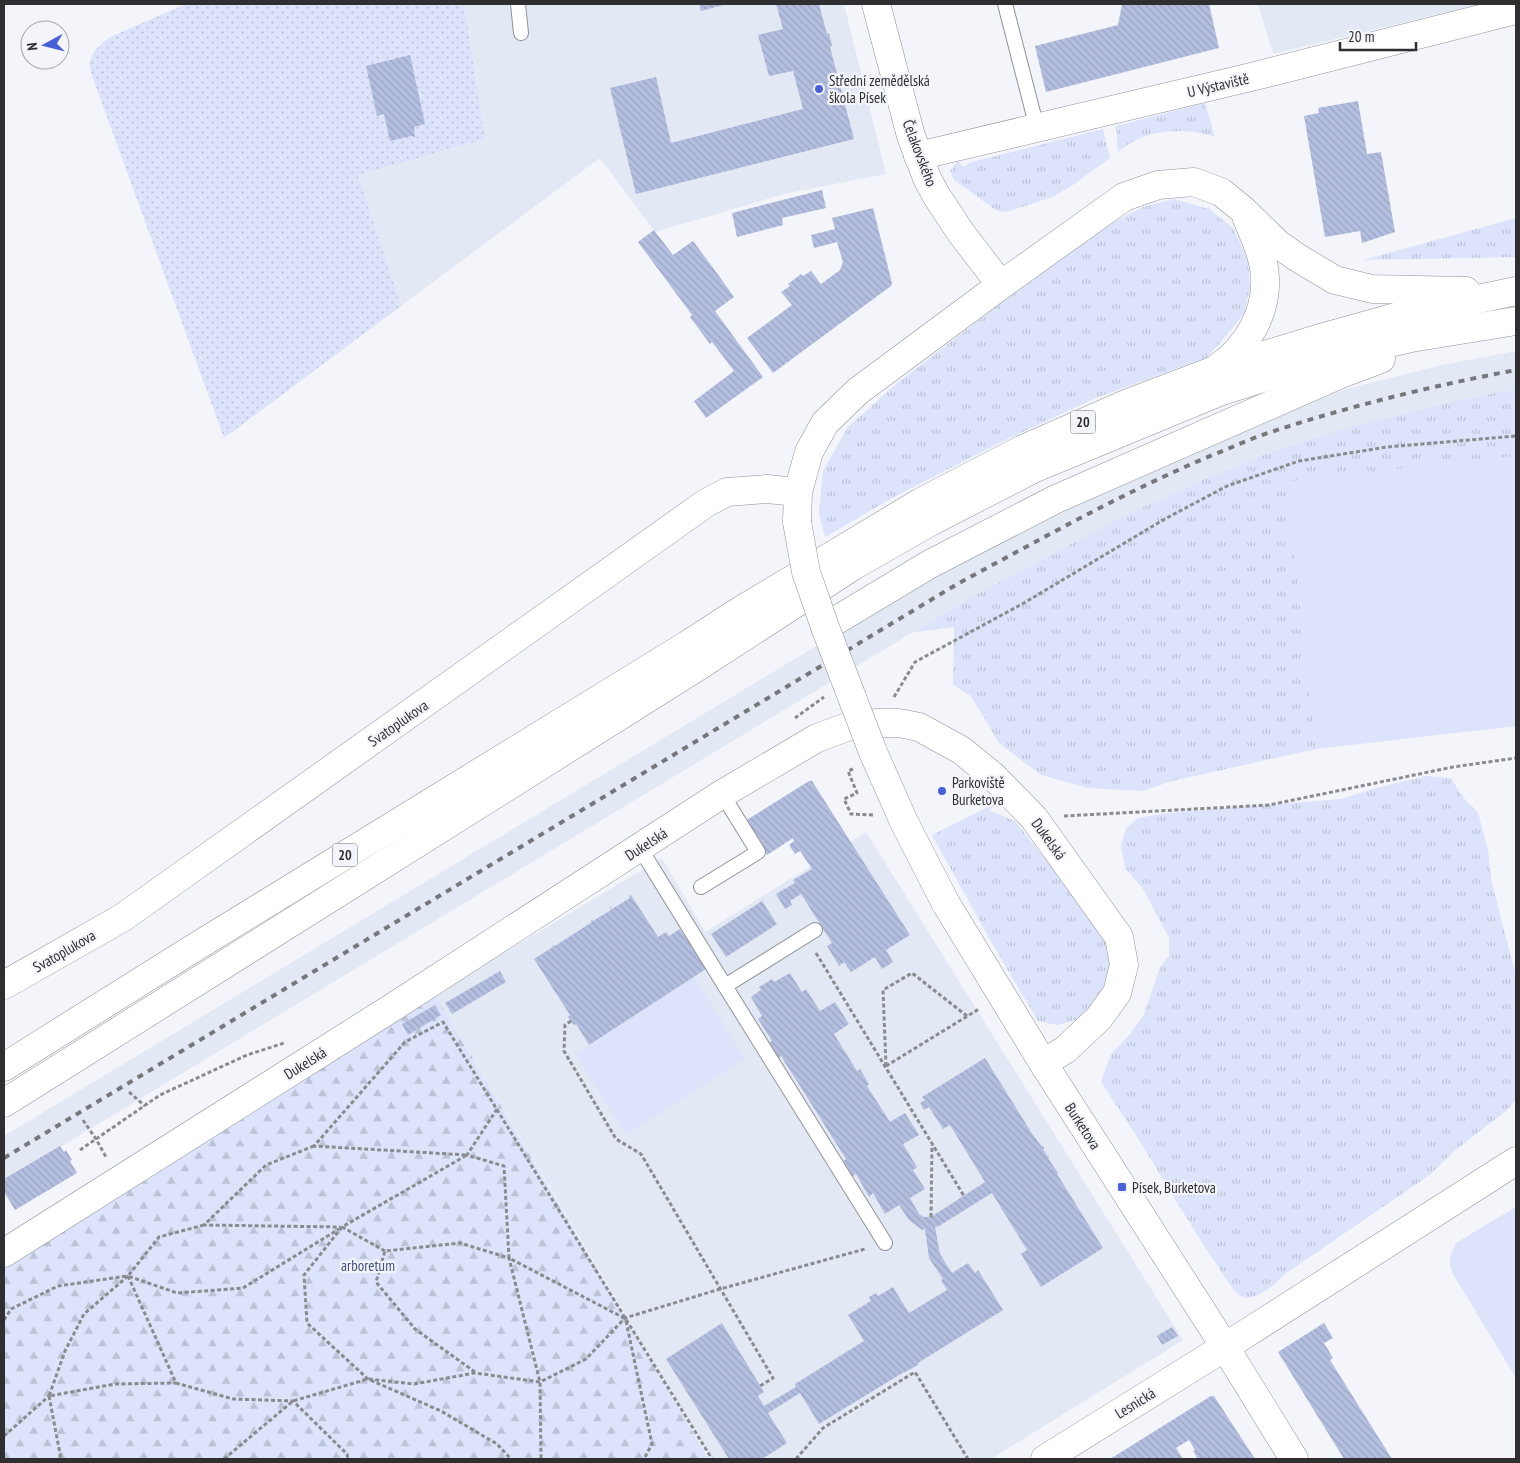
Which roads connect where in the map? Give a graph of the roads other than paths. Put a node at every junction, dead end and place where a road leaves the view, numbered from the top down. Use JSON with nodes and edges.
{"nodes":[{"id":1,"x":518,"y":4,"type":"edge"},
{"id":2,"x":876,"y":4,"type":"edge"},
{"id":3,"x":1005,"y":4,"type":"edge"},
{"id":4,"x":1516,"y":10,"type":"edge"},
{"id":5,"x":521,"y":33,"type":"dead end"},
{"id":6,"x":1037,"y":128,"type":"junction"},
{"id":7,"x":918,"y":156,"type":"junction"},
{"id":8,"x":1243,"y":210,"type":"junction"},
{"id":9,"x":1001,"y":285,"type":"junction"},
{"id":10,"x":1516,"y":291,"type":"edge"},
{"id":11,"x":1516,"y":321,"type":"edge"},
{"id":12,"x":1215,"y":370,"type":"junction"},
{"id":13,"x":798,"y":492,"type":"junction"},
{"id":14,"x":825,"y":627,"type":"junction"},
{"id":15,"x":722,"y":794,"type":"junction"},
{"id":16,"x":640,"y":848,"type":"junction"},
{"id":17,"x":701,"y":888,"type":"dead end"},
{"id":18,"x":810,"y":933,"type":"road end"},
{"id":19,"x":4,"y":985,"type":"edge"},
{"id":20,"x":725,"y":986,"type":"junction"},
{"id":21,"x":1043,"y":1063,"type":"junction"},
{"id":22,"x":4,"y":1067,"type":"edge"},
{"id":23,"x":4,"y":1103,"type":"edge"},
{"id":24,"x":1516,"y":1161,"type":"edge"},
{"id":25,"x":885,"y":1243,"type":"road end"},
{"id":26,"x":4,"y":1253,"type":"edge"},
{"id":27,"x":1225,"y":1347,"type":"junction"},
{"id":28,"x":1045,"y":1459,"type":"edge"},
{"id":29,"x":1294,"y":1459,"type":"edge"}],
"edges":[{"from":1,"to":5,"type":"lane"},
{"from":2,"to":7,"type":"main road","name":"Čelakovského"},
{"from":3,"to":6,"type":"lane"},
{"from":4,"to":6,"type":"main road","name":"U Výstaviště"},
{"from":6,"to":7,"type":"main road","name":"U Výstaviště"},
{"from":7,"to":9,"type":"main road","name":"Čelakovského"},
{"from":8,"to":9,"type":"main road","name":"Burketova"},
{"from":8,"to":10,"type":"main road","name":"Burketova"},
{"from":8,"to":12,"type":"main road"},
{"from":9,"to":13,"type":"main road","name":"Burketova"},
{"from":10,"to":12,"type":"main road","number":"20"},
{"from":11,"to":14,"type":"main road"},
{"from":11,"to":23,"type":"main road","number":"20"},
{"from":12,"to":22,"type":"main road","number":"20"},
{"from":13,"to":14,"type":"main road","name":"Burketova","bridge":true},
{"from":13,"to":19,"type":"main road","name":"Svatoplukova"},
{"from":14,"to":21,"type":"main road","name":"Burketova","bridge":true},
{"from":15,"to":16,"type":"main road","name":"Dukelská"},
{"from":15,"to":17,"type":"lane"},
{"from":15,"to":21,"type":"main road","name":"Dukelská"},
{"from":16,"to":20,"type":"lane"},
{"from":16,"to":26,"type":"main road","name":"Dukelská"},
{"from":18,"to":20,"type":"lane"},
{"from":20,"to":25,"type":"lane"},
{"from":21,"to":27,"type":"main road","name":"Burketova"},
{"from":24,"to":27,"type":"main road"},
{"from":27,"to":28,"type":"main road","name":"Lesnická"},
{"from":27,"to":29,"type":"main road","name":"Burketova"}]}
